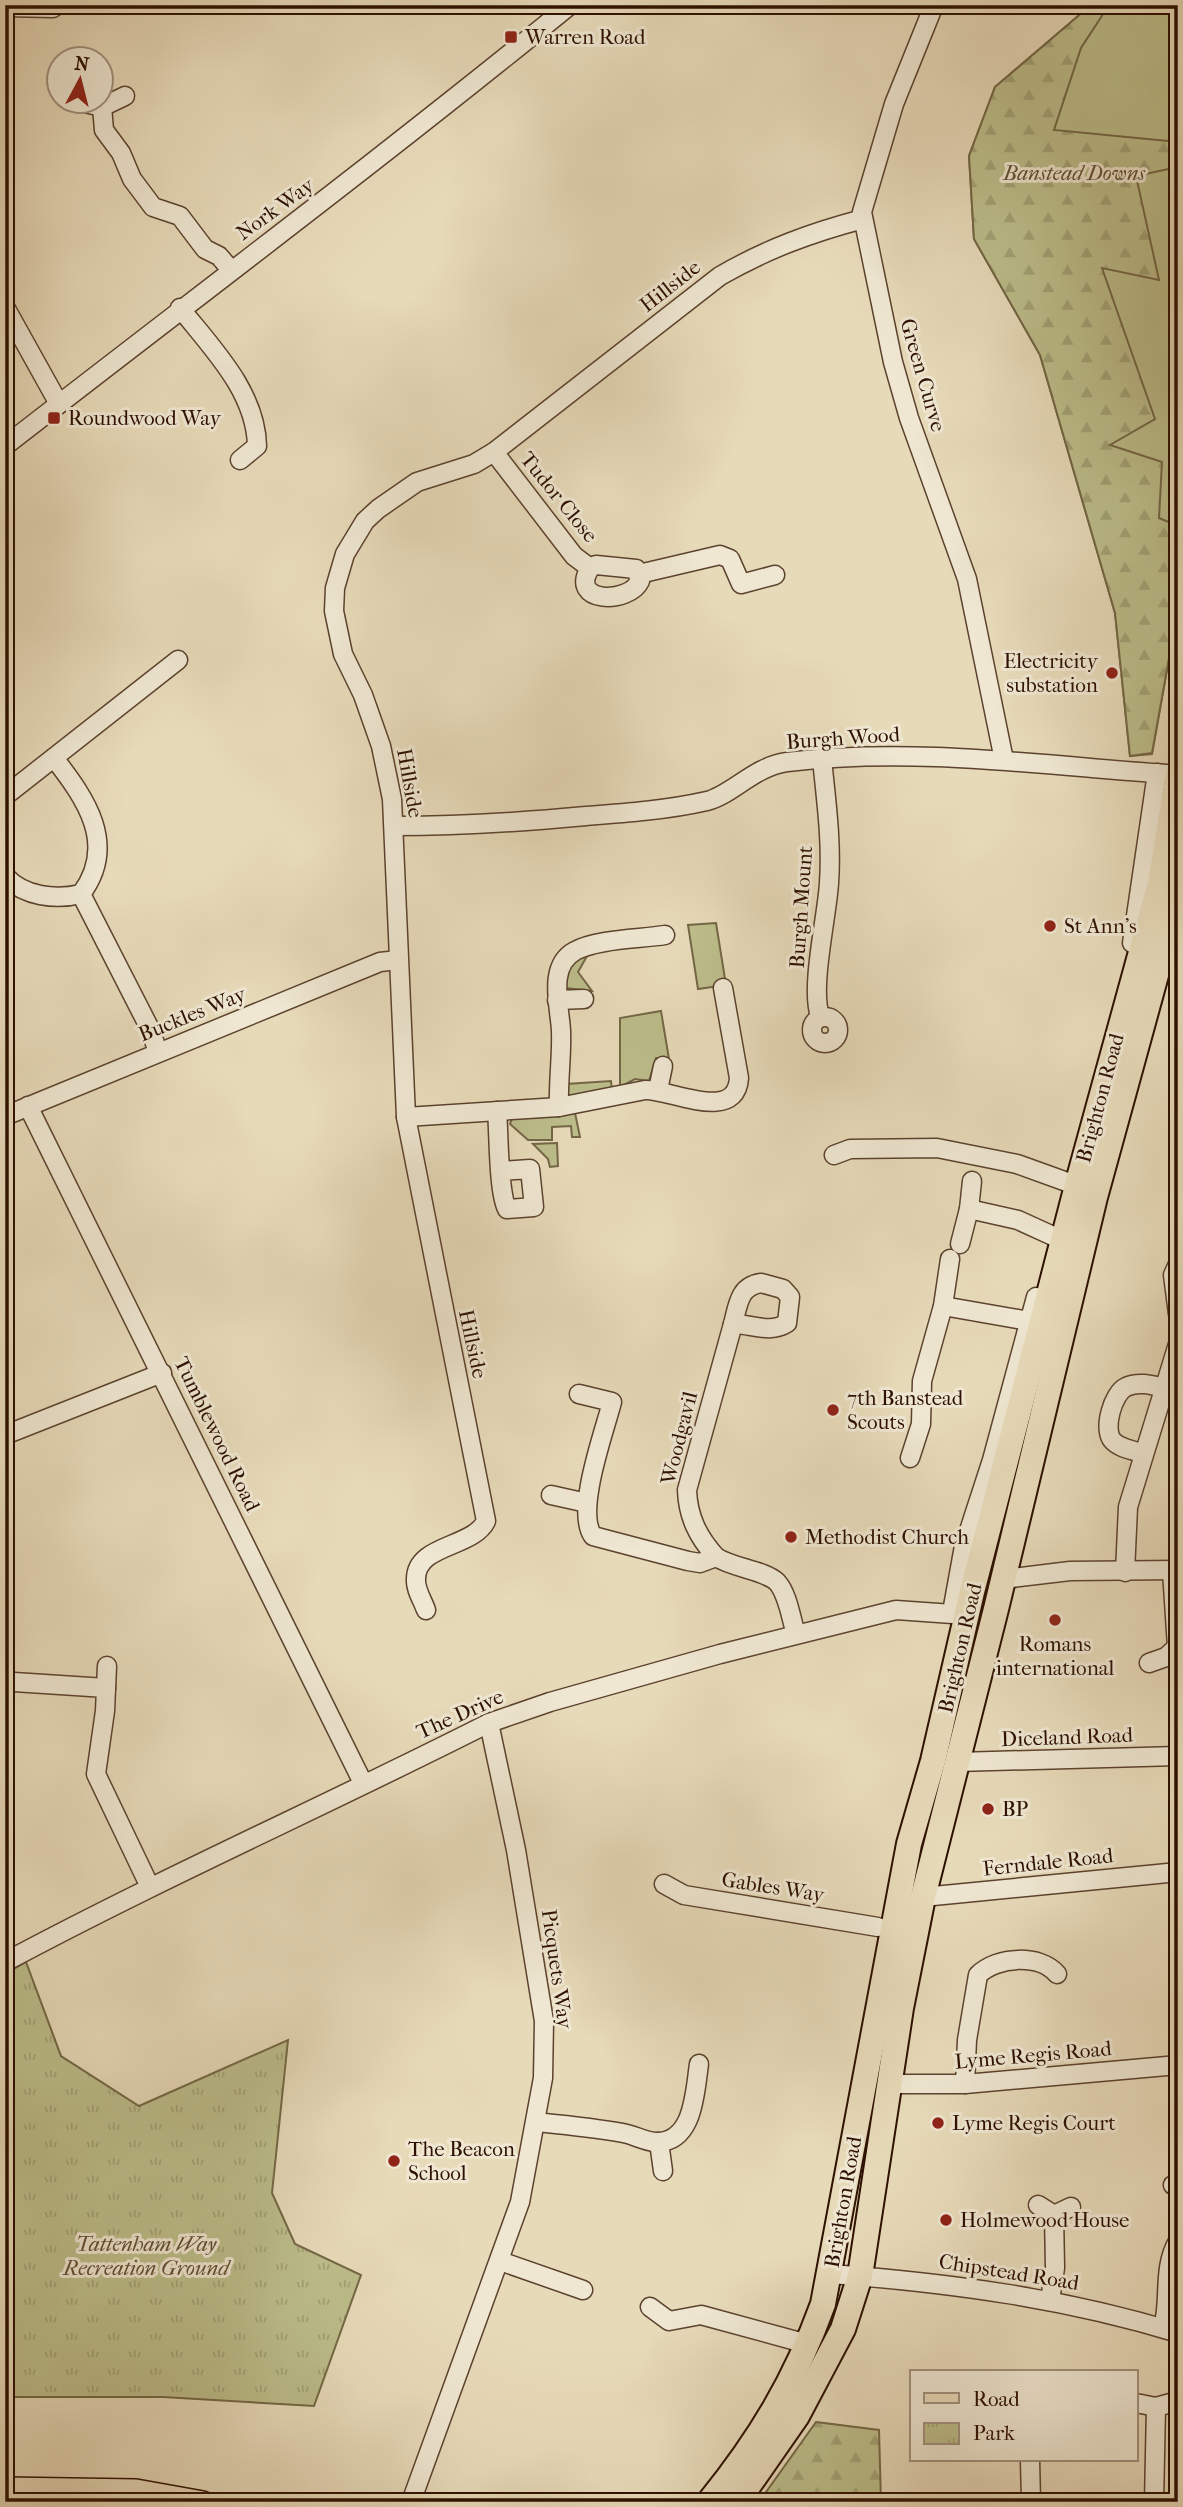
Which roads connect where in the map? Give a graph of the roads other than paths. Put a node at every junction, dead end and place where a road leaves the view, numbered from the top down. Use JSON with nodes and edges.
{"nodes":[{"id":1,"x":934,"y":5,"type":"edge"},
{"id":2,"x":29,"y":6,"type":"edge"},
{"id":3,"x":5,"y":7,"type":"edge"},
{"id":4,"x":53,"y":8,"type":"dead end"},
{"id":5,"x":563,"y":8,"type":"edge"},
{"id":6,"x":125,"y":96,"type":"dead end"},
{"id":7,"x":116,"y":100,"type":"edge"},
{"id":8,"x":103,"y":116,"type":"edge"},
{"id":9,"x":863,"y":219,"type":"junction"},
{"id":10,"x":231,"y":270,"type":"junction"},
{"id":11,"x":5,"y":307,"type":"edge"},
{"id":12,"x":180,"y":308,"type":"junction"},
{"id":13,"x":59,"y":404,"type":"junction"},
{"id":14,"x":5,"y":446,"type":"edge"},
{"id":15,"x":494,"y":453,"type":"junction"},
{"id":16,"x":240,"y":460,"type":"dead end"},
{"id":17,"x":590,"y":568,"type":"junction"},
{"id":18,"x":639,"y":574,"type":"junction"},
{"id":19,"x":775,"y":575,"type":"dead end"},
{"id":20,"x":178,"y":660,"type":"dead end"},
{"id":21,"x":54,"y":758,"type":"junction"},
{"id":22,"x":822,"y":759,"type":"junction"},
{"id":23,"x":1004,"y":760,"type":"junction"},
{"id":24,"x":1171,"y":774,"type":"edge"},
{"id":25,"x":5,"y":796,"type":"edge"},
{"id":26,"x":396,"y":826,"type":"junction"},
{"id":27,"x":5,"y":876,"type":"edge"},
{"id":28,"x":81,"y":894,"type":"junction"},
{"id":29,"x":1178,"y":895,"type":"edge"},
{"id":30,"x":665,"y":935,"type":"dead end"},
{"id":31,"x":398,"y":960,"type":"junction"},
{"id":32,"x":723,"y":988,"type":"dead end"},
{"id":33,"x":584,"y":999,"type":"dead end"},
{"id":34,"x":557,"y":1000,"type":"junction"},
{"id":35,"x":820,"y":1016,"type":"dead end"},
{"id":36,"x":158,"y":1052,"type":"junction"},
{"id":37,"x":663,"y":1066,"type":"dead end"},
{"id":38,"x":658,"y":1090,"type":"junction"},
{"id":39,"x":28,"y":1106,"type":"junction"},
{"id":40,"x":559,"y":1107,"type":"junction"},
{"id":41,"x":497,"y":1111,"type":"junction"},
{"id":42,"x":5,"y":1116,"type":"edge"},
{"id":43,"x":406,"y":1117,"type":"junction"},
{"id":44,"x":834,"y":1155,"type":"dead end"},
{"id":45,"x":502,"y":1171,"type":"dead end"},
{"id":46,"x":972,"y":1181,"type":"dead end"},
{"id":47,"x":1068,"y":1182,"type":"junction"},
{"id":48,"x":969,"y":1209,"type":"junction"},
{"id":49,"x":1053,"y":1236,"type":"junction"},
{"id":50,"x":1178,"y":1264,"type":"edge"},
{"id":51,"x":943,"y":1306,"type":"junction"},
{"id":52,"x":1178,"y":1314,"type":"edge"},
{"id":53,"x":1030,"y":1321,"type":"junction"},
{"id":54,"x":733,"y":1324,"type":"dead end"},
{"id":55,"x":1178,"y":1344,"type":"edge"},
{"id":56,"x":162,"y":1373,"type":"junction"},
{"id":57,"x":1164,"y":1388,"type":"junction"},
{"id":58,"x":579,"y":1394,"type":"dead end"},
{"id":59,"x":5,"y":1435,"type":"edge"},
{"id":60,"x":1143,"y":1454,"type":"junction"},
{"id":61,"x":910,"y":1458,"type":"dead end"},
{"id":62,"x":551,"y":1495,"type":"dead end"},
{"id":63,"x":586,"y":1510,"type":"junction"},
{"id":64,"x":716,"y":1557,"type":"junction"},
{"id":65,"x":1006,"y":1570,"type":"junction"},
{"id":66,"x":1175,"y":1570,"type":"edge"},
{"id":67,"x":1125,"y":1572,"type":"junction"},
{"id":68,"x":426,"y":1610,"type":"dead end"},
{"id":69,"x":960,"y":1614,"type":"junction"},
{"id":70,"x":796,"y":1634,"type":"junction"},
{"id":71,"x":1149,"y":1663,"type":"dead end"},
{"id":72,"x":107,"y":1665,"type":"dead end"},
{"id":73,"x":11,"y":1682,"type":"dead end"},
{"id":74,"x":106,"y":1688,"type":"junction"},
{"id":75,"x":489,"y":1723,"type":"junction"},
{"id":76,"x":1178,"y":1756,"type":"edge"},
{"id":77,"x":945,"y":1761,"type":"junction"},
{"id":78,"x":363,"y":1783,"type":"junction"},
{"id":79,"x":1178,"y":1872,"type":"edge"},
{"id":80,"x":664,"y":1884,"type":"dead end"},
{"id":81,"x":150,"y":1887,"type":"junction"},
{"id":82,"x":923,"y":1897,"type":"junction"},
{"id":83,"x":877,"y":1927,"type":"dead end"},
{"id":84,"x":5,"y":1962,"type":"edge"},
{"id":85,"x":1057,"y":1974,"type":"dead end"},
{"id":86,"x":699,"y":2064,"type":"dead end"},
{"id":87,"x":1178,"y":2065,"type":"edge"},
{"id":88,"x":892,"y":2084,"type":"junction"},
{"id":89,"x":965,"y":2084,"type":"junction"},
{"id":90,"x":536,"y":2122,"type":"junction"},
{"id":91,"x":659,"y":2142,"type":"junction"},
{"id":92,"x":663,"y":2171,"type":"dead end"},
{"id":93,"x":1038,"y":2205,"type":"dead end"},
{"id":94,"x":1071,"y":2207,"type":"dead end"},
{"id":95,"x":1054,"y":2215,"type":"junction"},
{"id":96,"x":1178,"y":2241,"type":"edge"},
{"id":97,"x":500,"y":2261,"type":"junction"},
{"id":98,"x":831,"y":2274,"type":"junction"},
{"id":99,"x":860,"y":2276,"type":"junction"},
{"id":100,"x":583,"y":2290,"type":"dead end"},
{"id":101,"x":1050,"y":2300,"type":"junction"},
{"id":102,"x":650,"y":2307,"type":"dead end"},
{"id":103,"x":1170,"y":2331,"type":"edge"},
{"id":104,"x":800,"y":2342,"type":"dead end"},
{"id":105,"x":1178,"y":2401,"type":"edge"},
{"id":106,"x":1138,"y":2403,"type":"edge"},
{"id":107,"x":1156,"y":2407,"type":"junction"},
{"id":108,"x":1030,"y":2462,"type":"edge"},
{"id":109,"x":5,"y":2488,"type":"edge"},
{"id":110,"x":201,"y":2502,"type":"edge"},
{"id":111,"x":411,"y":2502,"type":"edge"},
{"id":112,"x":709,"y":2502,"type":"edge"},
{"id":113,"x":737,"y":2502,"type":"edge"},
{"id":114,"x":1031,"y":2502,"type":"edge"},
{"id":115,"x":1154,"y":2502,"type":"edge"}],
"edges":[{"from":1,"to":9,"type":"street","name":"Green Curve"},
{"from":2,"to":3,"type":"street"},
{"from":2,"to":4,"type":"street"},
{"from":5,"to":10,"type":"street","name":"Nork Way"},
{"from":6,"to":7,"type":"street"},
{"from":8,"to":10,"type":"street"},
{"from":9,"to":15,"type":"street","name":"Hillside"},
{"from":9,"to":23,"type":"street","name":"Green Curve"},
{"from":10,"to":12,"type":"street","name":"Nork Way"},
{"from":11,"to":13,"type":"street"},
{"from":12,"to":13,"type":"street","name":"Nork Way"},
{"from":12,"to":16,"type":"street"},
{"from":13,"to":14,"type":"street","name":"Nork Way"},
{"from":15,"to":17,"type":"street","name":"Tudor Close"},
{"from":15,"to":26,"type":"street","name":"Hillside"},
{"from":17,"to":18,"type":"street","name":"Tudor Close"},
{"from":17,"to":18,"type":"street","name":"Tudor Close"},
{"from":18,"to":19,"type":"street"},
{"from":20,"to":21,"type":"street"},
{"from":21,"to":25,"type":"street"},
{"from":21,"to":28,"type":"street"},
{"from":22,"to":23,"type":"street","name":"Burgh Wood"},
{"from":22,"to":26,"type":"street","name":"Burgh Wood"},
{"from":22,"to":35,"type":"street","name":"Burgh Mount"},
{"from":23,"to":24,"type":"street","name":"Burgh Wood"},
{"from":24,"to":47,"type":"street","name":"Brighton Road"},
{"from":24,"to":69,"type":"highway","name":"Brighton Road"},
{"from":26,"to":31,"type":"street","name":"Hillside"},
{"from":27,"to":28,"type":"street"},
{"from":28,"to":36,"type":"street"},
{"from":29,"to":65,"type":"highway","name":"Brighton Road"},
{"from":30,"to":34,"type":"street"},
{"from":31,"to":36,"type":"street","name":"Buckles Way"},
{"from":31,"to":43,"type":"street","name":"Hillside"},
{"from":32,"to":38,"type":"street"},
{"from":33,"to":34,"type":"street"},
{"from":34,"to":40,"type":"street"},
{"from":36,"to":39,"type":"street","name":"Buckles Way"},
{"from":37,"to":38,"type":"street"},
{"from":38,"to":40,"type":"street"},
{"from":39,"to":42,"type":"street","name":"Buckles Way"},
{"from":39,"to":56,"type":"street","name":"Tumblewood Road"},
{"from":40,"to":41,"type":"street"},
{"from":41,"to":43,"type":"street"},
{"from":41,"to":45,"type":"street"},
{"from":43,"to":68,"type":"street","name":"Hillside"},
{"from":44,"to":47,"type":"street"},
{"from":46,"to":48,"type":"street"},
{"from":47,"to":49,"type":"street","name":"Brighton Road"},
{"from":48,"to":49,"type":"street"},
{"from":48,"to":51,"type":"street"},
{"from":49,"to":53,"type":"street","name":"Brighton Road"},
{"from":50,"to":52,"type":"street"},
{"from":51,"to":53,"type":"street"},
{"from":51,"to":61,"type":"street"},
{"from":53,"to":69,"type":"street","name":"Brighton Road"},
{"from":54,"to":64,"type":"street","name":"Woodgavil"},
{"from":55,"to":57,"type":"street"},
{"from":56,"to":59,"type":"street"},
{"from":56,"to":78,"type":"street","name":"Tumblewood Road"},
{"from":57,"to":60,"type":"street"},
{"from":57,"to":60,"type":"street"},
{"from":58,"to":63,"type":"street"},
{"from":60,"to":67,"type":"street"},
{"from":62,"to":63,"type":"street"},
{"from":63,"to":64,"type":"street"},
{"from":64,"to":70,"type":"street"},
{"from":65,"to":67,"type":"street"},
{"from":65,"to":77,"type":"highway"},
{"from":66,"to":67,"type":"street"},
{"from":66,"to":71,"type":"street"},
{"from":69,"to":70,"type":"street","name":"The Drive"},
{"from":69,"to":77,"type":"highway","name":"Brighton Road"},
{"from":70,"to":75,"type":"street","name":"The Drive"},
{"from":72,"to":74,"type":"street"},
{"from":73,"to":74,"type":"street"},
{"from":74,"to":81,"type":"street"},
{"from":75,"to":78,"type":"street","name":"The Drive"},
{"from":75,"to":90,"type":"street","name":"Picquets Way"},
{"from":76,"to":77,"type":"street","name":"Diceland Road"},
{"from":77,"to":82,"type":"highway","name":"Brighton Road"},
{"from":77,"to":98,"type":"highway","name":"Brighton Road"},
{"from":78,"to":81,"type":"street","name":"The Drive"},
{"from":79,"to":82,"type":"street","name":"Ferndale Road"},
{"from":80,"to":83,"type":"street","name":"Gables Way"},
{"from":81,"to":84,"type":"street","name":"The Drive"},
{"from":82,"to":88,"type":"highway","name":"Brighton Road"},
{"from":85,"to":89,"type":"street"},
{"from":86,"to":91,"type":"street"},
{"from":87,"to":89,"type":"street","name":"Lyme Regis Road"},
{"from":88,"to":89,"type":"street","name":"Lyme Regis Road"},
{"from":88,"to":99,"type":"highway","name":"Brighton Road"},
{"from":90,"to":91,"type":"street"},
{"from":90,"to":97,"type":"street","name":"Picquets Way"},
{"from":91,"to":92,"type":"street"},
{"from":93,"to":95,"type":"street"},
{"from":94,"to":95,"type":"street"},
{"from":95,"to":101,"type":"street"},
{"from":96,"to":103,"type":"street"},
{"from":97,"to":100,"type":"street"},
{"from":97,"to":111,"type":"street","name":"Picquets Way"},
{"from":98,"to":99,"type":"street","name":"Chipstead Road"},
{"from":98,"to":112,"type":"highway","name":"Brighton Road"},
{"from":99,"to":101,"type":"street","name":"Chipstead Road"},
{"from":99,"to":113,"type":"highway","name":"Brighton Road"},
{"from":101,"to":103,"type":"street","name":"Chipstead Road"},
{"from":102,"to":104,"type":"street"},
{"from":105,"to":107,"type":"street"},
{"from":106,"to":107,"type":"street"},
{"from":107,"to":115,"type":"street"},
{"from":108,"to":114,"type":"street"},
{"from":109,"to":110,"type":"main road"}]}
